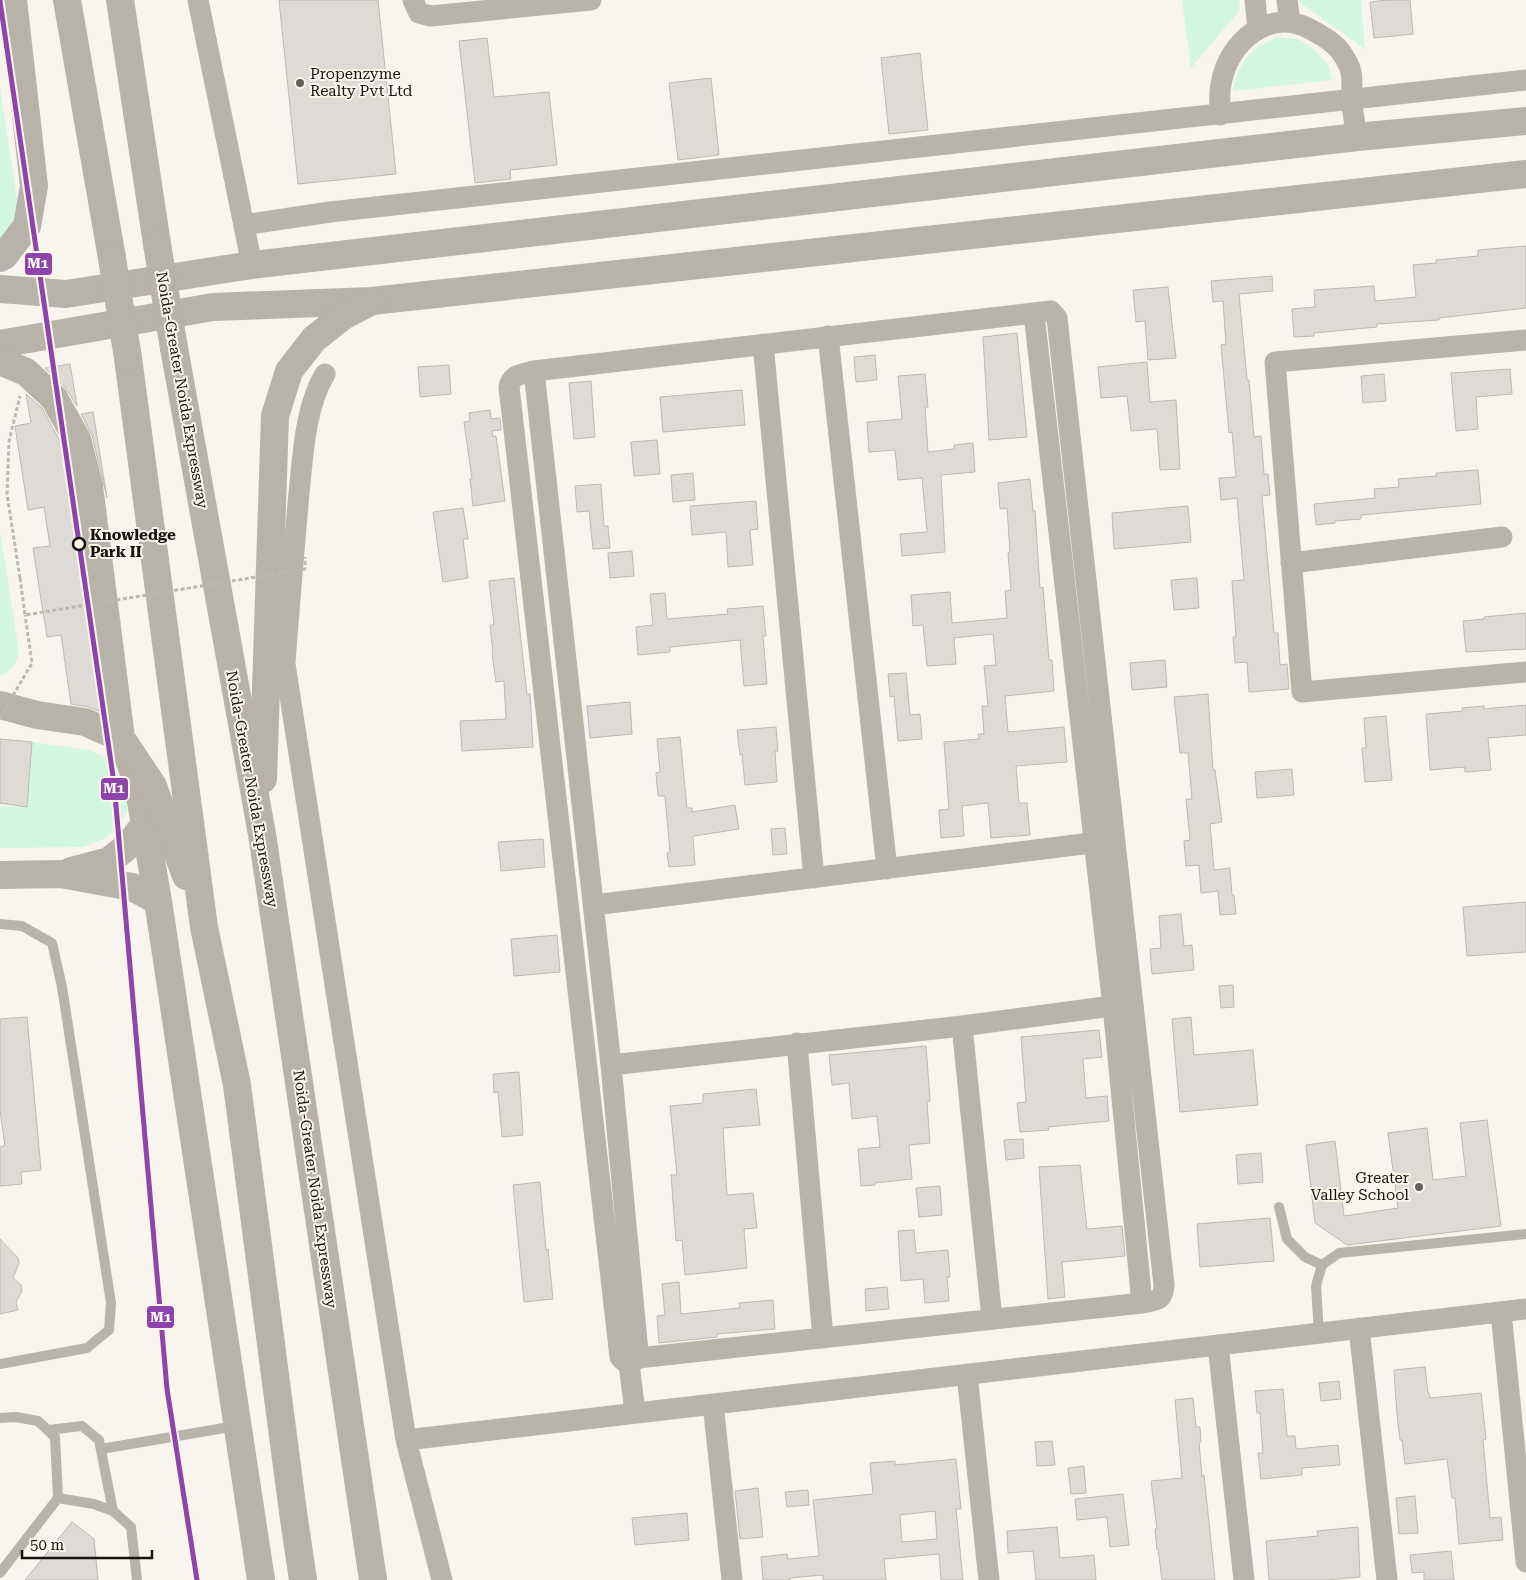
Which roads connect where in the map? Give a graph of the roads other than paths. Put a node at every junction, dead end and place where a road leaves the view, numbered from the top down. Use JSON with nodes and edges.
{"nodes":[{"id":1,"x":13,"y":0,"type":"edge"},
{"id":2,"x":66,"y":0,"type":"edge"},
{"id":3,"x":120,"y":0,"type":"edge"},
{"id":4,"x":198,"y":0,"type":"edge"},
{"id":5,"x":413,"y":0,"type":"edge"},
{"id":6,"x":590,"y":0,"type":"edge"},
{"id":7,"x":1255,"y":0,"type":"edge"},
{"id":8,"x":1287,"y":0,"type":"edge"},
{"id":9,"x":1290,"y":22,"type":"junction"},
{"id":10,"x":1258,"y":29,"type":"junction"},
{"id":11,"x":1526,"y":80,"type":"edge"},
{"id":12,"x":1352,"y":100,"type":"junction"},
{"id":13,"x":1220,"y":115,"type":"junction"},
{"id":14,"x":1526,"y":121,"type":"edge"},
{"id":15,"x":1357,"y":137,"type":"junction"},
{"id":16,"x":1526,"y":174,"type":"edge"},
{"id":17,"x":244,"y":226,"type":"junction"},
{"id":18,"x":0,"y":258,"type":"edge"},
{"id":19,"x":252,"y":265,"type":"junction"},
{"id":20,"x":0,"y":289,"type":"edge"},
{"id":21,"x":372,"y":300,"type":"junction"},
{"id":22,"x":1034,"y":314,"type":"junction"},
{"id":23,"x":828,"y":336,"type":"junction"},
{"id":24,"x":1526,"y":340,"type":"edge"},
{"id":25,"x":0,"y":344,"type":"edge"},
{"id":26,"x":763,"y":344,"type":"junction"},
{"id":27,"x":0,"y":361,"type":"edge"},
{"id":28,"x":534,"y":371,"type":"junction"},
{"id":29,"x":325,"y":374,"type":"dead end"},
{"id":30,"x":1078,"y":511,"type":"junction"},
{"id":31,"x":1056,"y":514,"type":"junction"},
{"id":32,"x":1502,"y":537,"type":"dead end"},
{"id":33,"x":1291,"y":563,"type":"junction"},
{"id":34,"x":1526,"y":672,"type":"edge"},
{"id":35,"x":0,"y":705,"type":"edge"},
{"id":36,"x":121,"y":738,"type":"junction"},
{"id":37,"x":145,"y":824,"type":"junction"},
{"id":38,"x":262,"y":834,"type":"junction"},
{"id":39,"x":1115,"y":840,"type":"junction"},
{"id":40,"x":1094,"y":843,"type":"junction"},
{"id":41,"x":887,"y":869,"type":"junction"},
{"id":42,"x":60,"y":874,"type":"junction"},
{"id":43,"x":0,"y":875,"type":"edge"},
{"id":44,"x":814,"y":878,"type":"junction"},
{"id":45,"x":158,"y":901,"type":"junction"},
{"id":46,"x":594,"y":905,"type":"junction"},
{"id":47,"x":0,"y":924,"type":"edge"},
{"id":48,"x":204,"y":927,"type":"junction"},
{"id":49,"x":1123,"y":1005,"type":"junction"},
{"id":50,"x":962,"y":1026,"type":"junction"},
{"id":51,"x":797,"y":1043,"type":"junction"},
{"id":52,"x":611,"y":1066,"type":"junction"},
{"id":53,"x":1279,"y":1207,"type":"dead end"},
{"id":54,"x":1526,"y":1234,"type":"edge"},
{"id":55,"x":1322,"y":1264,"type":"junction"},
{"id":56,"x":1526,"y":1309,"type":"edge"},
{"id":57,"x":1501,"y":1312,"type":"junction"},
{"id":58,"x":992,"y":1319,"type":"junction"},
{"id":59,"x":1359,"y":1328,"type":"junction"},
{"id":60,"x":1319,"y":1333,"type":"junction"},
{"id":61,"x":823,"y":1338,"type":"junction"},
{"id":62,"x":1218,"y":1345,"type":"junction"},
{"id":63,"x":633,"y":1361,"type":"junction"},
{"id":64,"x":0,"y":1364,"type":"edge"},
{"id":65,"x":1517,"y":1372,"type":"edge"},
{"id":66,"x":967,"y":1374,"type":"junction"},
{"id":67,"x":713,"y":1404,"type":"junction"},
{"id":68,"x":634,"y":1413,"type":"junction"},
{"id":69,"x":0,"y":1418,"type":"edge"},
{"id":70,"x":237,"y":1426,"type":"junction"},
{"id":71,"x":48,"y":1430,"type":"junction"},
{"id":72,"x":406,"y":1440,"type":"junction"},
{"id":73,"x":101,"y":1449,"type":"junction"},
{"id":74,"x":58,"y":1498,"type":"junction"},
{"id":75,"x":113,"y":1511,"type":"junction"},
{"id":76,"x":292,"y":1512,"type":"junction"},
{"id":77,"x":364,"y":1517,"type":"junction"},
{"id":78,"x":1524,"y":1531,"type":"edge"},
{"id":79,"x":1526,"y":1562,"type":"edge"},
{"id":80,"x":0,"y":1573,"type":"edge"},
{"id":81,"x":137,"y":1580,"type":"edge"},
{"id":82,"x":261,"y":1580,"type":"edge"},
{"id":83,"x":298,"y":1580,"type":"edge"},
{"id":84,"x":303,"y":1580,"type":"edge"},
{"id":85,"x":373,"y":1580,"type":"edge"},
{"id":86,"x":382,"y":1580,"type":"edge"},
{"id":87,"x":442,"y":1580,"type":"edge"},
{"id":88,"x":732,"y":1580,"type":"edge"},
{"id":89,"x":989,"y":1580,"type":"edge"},
{"id":90,"x":1244,"y":1580,"type":"edge"},
{"id":91,"x":1386,"y":1580,"type":"edge"}],
"edges":[{"from":1,"to":18,"type":"highway"},
{"from":2,"to":48,"type":"highway","bridge":true},
{"from":3,"to":38,"type":"highway","name":"Noida-Greater Noida Expressway","bridge":true},
{"from":4,"to":17,"type":"street"},
{"from":5,"to":6,"type":"street"},
{"from":7,"to":10,"type":"street"},
{"from":8,"to":9,"type":"street"},
{"from":9,"to":10,"type":"street"},
{"from":9,"to":12,"type":"street"},
{"from":10,"to":13,"type":"street"},
{"from":11,"to":12,"type":"street"},
{"from":12,"to":13,"type":"street"},
{"from":12,"to":15,"type":"street"},
{"from":13,"to":17,"type":"street"},
{"from":14,"to":15,"type":"street"},
{"from":15,"to":19,"type":"street"},
{"from":16,"to":21,"type":"street"},
{"from":17,"to":19,"type":"street"},
{"from":19,"to":20,"type":"street"},
{"from":21,"to":25,"type":"street"},
{"from":21,"to":38,"type":"highway"},
{"from":22,"to":23,"type":"street"},
{"from":22,"to":30,"type":"street"},
{"from":22,"to":31,"type":"street"},
{"from":23,"to":26,"type":"street"},
{"from":23,"to":41,"type":"street"},
{"from":24,"to":33,"type":"street"},
{"from":26,"to":28,"type":"street"},
{"from":26,"to":44,"type":"street"},
{"from":27,"to":36,"type":"highway"},
{"from":28,"to":46,"type":"street"},
{"from":28,"to":63,"type":"street"},
{"from":29,"to":72,"type":"street"},
{"from":30,"to":31,"type":"street"},
{"from":30,"to":39,"type":"street"},
{"from":31,"to":40,"type":"street"},
{"from":32,"to":33,"type":"street"},
{"from":33,"to":34,"type":"street"},
{"from":35,"to":36,"type":"street"},
{"from":36,"to":37,"type":"street"},
{"from":36,"to":48,"type":"highway"},
{"from":37,"to":42,"type":"street"},
{"from":37,"to":45,"type":"street"},
{"from":38,"to":77,"type":"highway","name":"Noida-Greater Noida Expressway"},
{"from":39,"to":40,"type":"street"},
{"from":39,"to":49,"type":"street"},
{"from":40,"to":41,"type":"street"},
{"from":40,"to":49,"type":"street"},
{"from":41,"to":44,"type":"street"},
{"from":42,"to":43,"type":"street"},
{"from":42,"to":45,"type":"street"},
{"from":44,"to":46,"type":"street"},
{"from":45,"to":70,"type":"street"},
{"from":46,"to":52,"type":"street"},
{"from":47,"to":64,"type":"lane"},
{"from":48,"to":76,"type":"highway"},
{"from":49,"to":50,"type":"street"},
{"from":49,"to":58,"type":"street"},
{"from":50,"to":51,"type":"street"},
{"from":50,"to":58,"type":"street"},
{"from":51,"to":52,"type":"street"},
{"from":51,"to":61,"type":"street"},
{"from":52,"to":63,"type":"street"},
{"from":53,"to":55,"type":"lane"},
{"from":54,"to":55,"type":"lane"},
{"from":55,"to":60,"type":"lane"},
{"from":56,"to":57,"type":"street"},
{"from":57,"to":59,"type":"street"},
{"from":57,"to":65,"type":"street"},
{"from":58,"to":61,"type":"street"},
{"from":59,"to":60,"type":"street"},
{"from":59,"to":91,"type":"street"},
{"from":60,"to":62,"type":"street"},
{"from":61,"to":63,"type":"street"},
{"from":62,"to":66,"type":"street"},
{"from":62,"to":90,"type":"street"},
{"from":63,"to":68,"type":"street"},
{"from":65,"to":78,"type":"street"},
{"from":66,"to":67,"type":"street"},
{"from":66,"to":89,"type":"street"},
{"from":67,"to":68,"type":"street"},
{"from":67,"to":88,"type":"street"},
{"from":68,"to":72,"type":"street"},
{"from":69,"to":71,"type":"lane"},
{"from":70,"to":73,"type":"lane"},
{"from":70,"to":82,"type":"street"},
{"from":71,"to":73,"type":"lane"},
{"from":71,"to":74,"type":"lane"},
{"from":72,"to":87,"type":"street"},
{"from":73,"to":75,"type":"lane"},
{"from":74,"to":75,"type":"lane"},
{"from":74,"to":80,"type":"lane"},
{"from":75,"to":81,"type":"lane"},
{"from":76,"to":83,"type":"highway"},
{"from":76,"to":84,"type":"highway"},
{"from":77,"to":85,"type":"highway","name":"Noida-Greater Noida Expressway"},
{"from":77,"to":86,"type":"highway"},
{"from":78,"to":79,"type":"street"}]}
